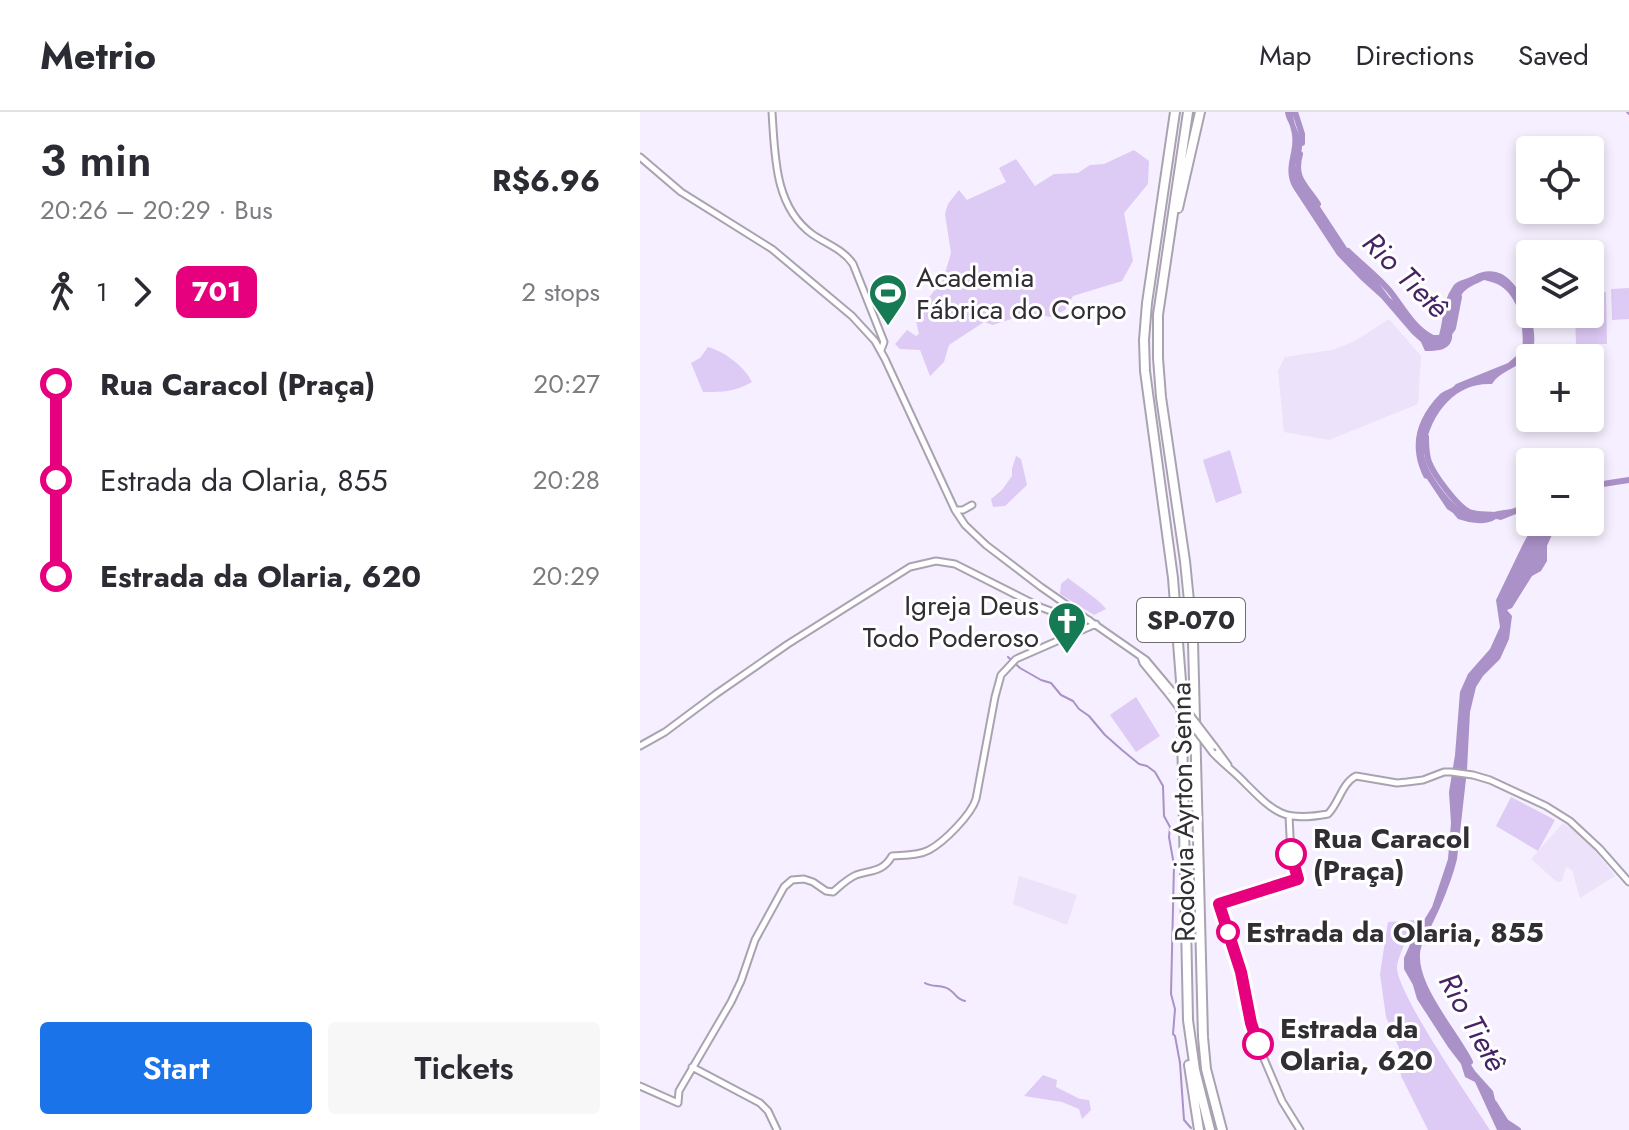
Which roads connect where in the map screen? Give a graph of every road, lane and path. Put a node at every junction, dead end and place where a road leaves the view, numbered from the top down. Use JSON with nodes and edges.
{"nodes":[{"id":1,"x":772,"y":112,"type":"edge"},
{"id":2,"x":1175,"y":112,"type":"edge"},
{"id":3,"x":1188,"y":112,"type":"edge"},
{"id":4,"x":1200,"y":112,"type":"edge"},
{"id":5,"x":640,"y":157,"type":"edge"},
{"id":6,"x":1169,"y":232,"type":"junction"},
{"id":7,"x":881,"y":351,"type":"junction"},
{"id":8,"x":972,"y":505,"type":"dead end"},
{"id":9,"x":955,"y":510,"type":"junction"},
{"id":10,"x":1093,"y":622,"type":"junction"},
{"id":11,"x":640,"y":746,"type":"edge"},
{"id":12,"x":1289,"y":816,"type":"junction"},
{"id":13,"x":1629,"y":882,"type":"edge"},
{"id":14,"x":1188,"y":1020,"type":"junction"},
{"id":15,"x":692,"y":1067,"type":"junction"},
{"id":16,"x":640,"y":1086,"type":"edge"},
{"id":17,"x":679,"y":1091,"type":"junction"},
{"id":18,"x":669,"y":1099,"type":"junction"},
{"id":19,"x":777,"y":1130,"type":"edge"},
{"id":20,"x":1201,"y":1130,"type":"edge"},
{"id":21,"x":1210,"y":1130,"type":"edge"},
{"id":22,"x":1222,"y":1130,"type":"edge"},
{"id":23,"x":1300,"y":1130,"type":"edge"}],
"edges":[{"from":1,"to":7,"type":"main road"},
{"from":2,"to":14,"type":"highway","name":"Rodovia Ayrton Senna","number":"SP-070"},
{"from":3,"to":6,"type":"highway","name":"Rodovia Ayrton Senna","number":"SP-070"},
{"from":4,"to":6,"type":"highway"},
{"from":5,"to":7,"type":"main road"},
{"from":6,"to":22,"type":"highway","name":"Rodovia Ayrton Senna","number":"SP-070"},
{"from":7,"to":9,"type":"main road"},
{"from":8,"to":9,"type":"main road"},
{"from":9,"to":10,"type":"main road"},
{"from":10,"to":11,"type":"main road"},
{"from":10,"to":12,"type":"main road","bridge":true},
{"from":10,"to":15,"type":"main road"},
{"from":12,"to":13,"type":"main road"},
{"from":12,"to":23,"type":"main road"},
{"from":14,"to":20,"type":"highway"},
{"from":14,"to":21,"type":"highway","name":"Rodovia Ayrton Senna","number":"SP-070"},
{"from":15,"to":17,"type":"main road"},
{"from":15,"to":19,"type":"main road"},
{"from":16,"to":18,"type":"main road"},
{"from":17,"to":18,"type":"main road"},
{"from":17,"to":18,"type":"main road"}]}
